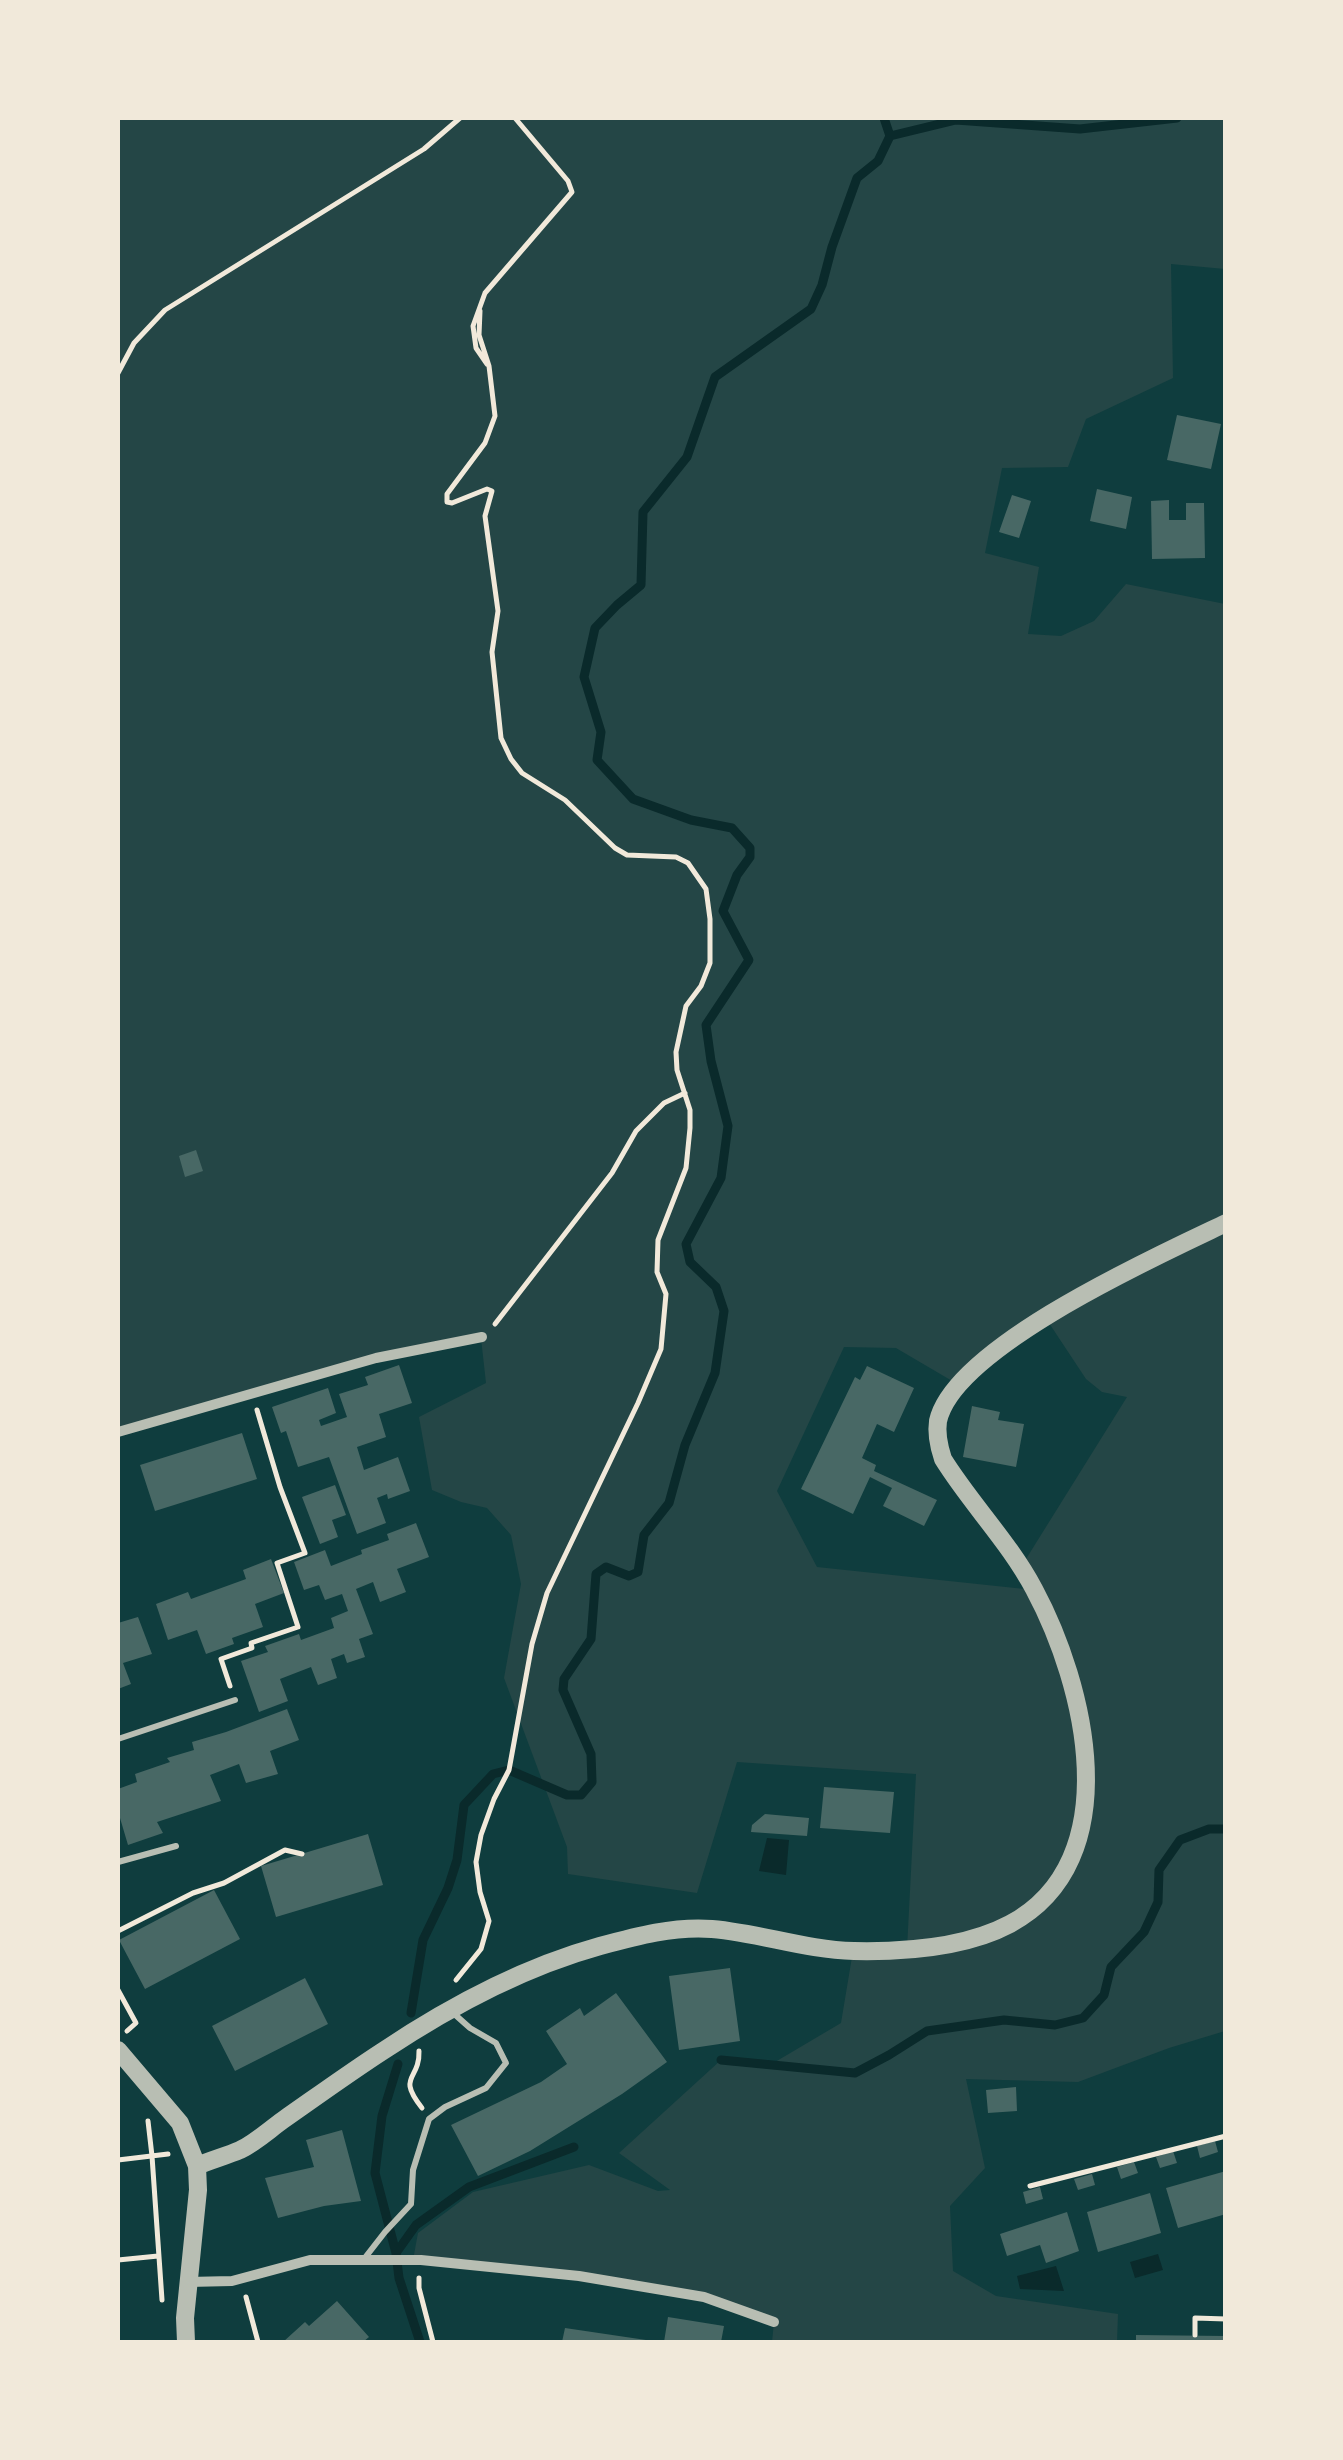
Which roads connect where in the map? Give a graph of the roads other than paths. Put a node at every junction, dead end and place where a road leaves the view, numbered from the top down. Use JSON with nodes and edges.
{"nodes":[{"id":1,"x":1226,"y":1223,"type":"edge"},
{"id":2,"x":482,"y":1338,"type":"road end"},
{"id":3,"x":118,"y":1432,"type":"edge"},
{"id":4,"x":235,"y":1700,"type":"dead end"},
{"id":5,"x":118,"y":1739,"type":"edge"},
{"id":6,"x":176,"y":1846,"type":"dead end"},
{"id":7,"x":118,"y":1862,"type":"edge"},
{"id":8,"x":450,"y":2010,"type":"junction"},
{"id":9,"x":118,"y":2050,"type":"edge"},
{"id":10,"x":197,"y":2166,"type":"junction"},
{"id":11,"x":364,"y":2259,"type":"junction"},
{"id":12,"x":188,"y":2282,"type":"junction"},
{"id":13,"x":774,"y":2322,"type":"dead end"},
{"id":14,"x":186,"y":2342,"type":"edge"}],
"edges":[{"from":1,"to":8,"type":"street"},
{"from":2,"to":3,"type":"street"},
{"from":4,"to":5,"type":"lane"},
{"from":6,"to":7,"type":"lane"},
{"from":8,"to":10,"type":"street"},
{"from":8,"to":11,"type":"lane"},
{"from":9,"to":10,"type":"street"},
{"from":10,"to":12,"type":"street"},
{"from":11,"to":12,"type":"street"},
{"from":11,"to":13,"type":"street"},
{"from":12,"to":14,"type":"street"}]}
